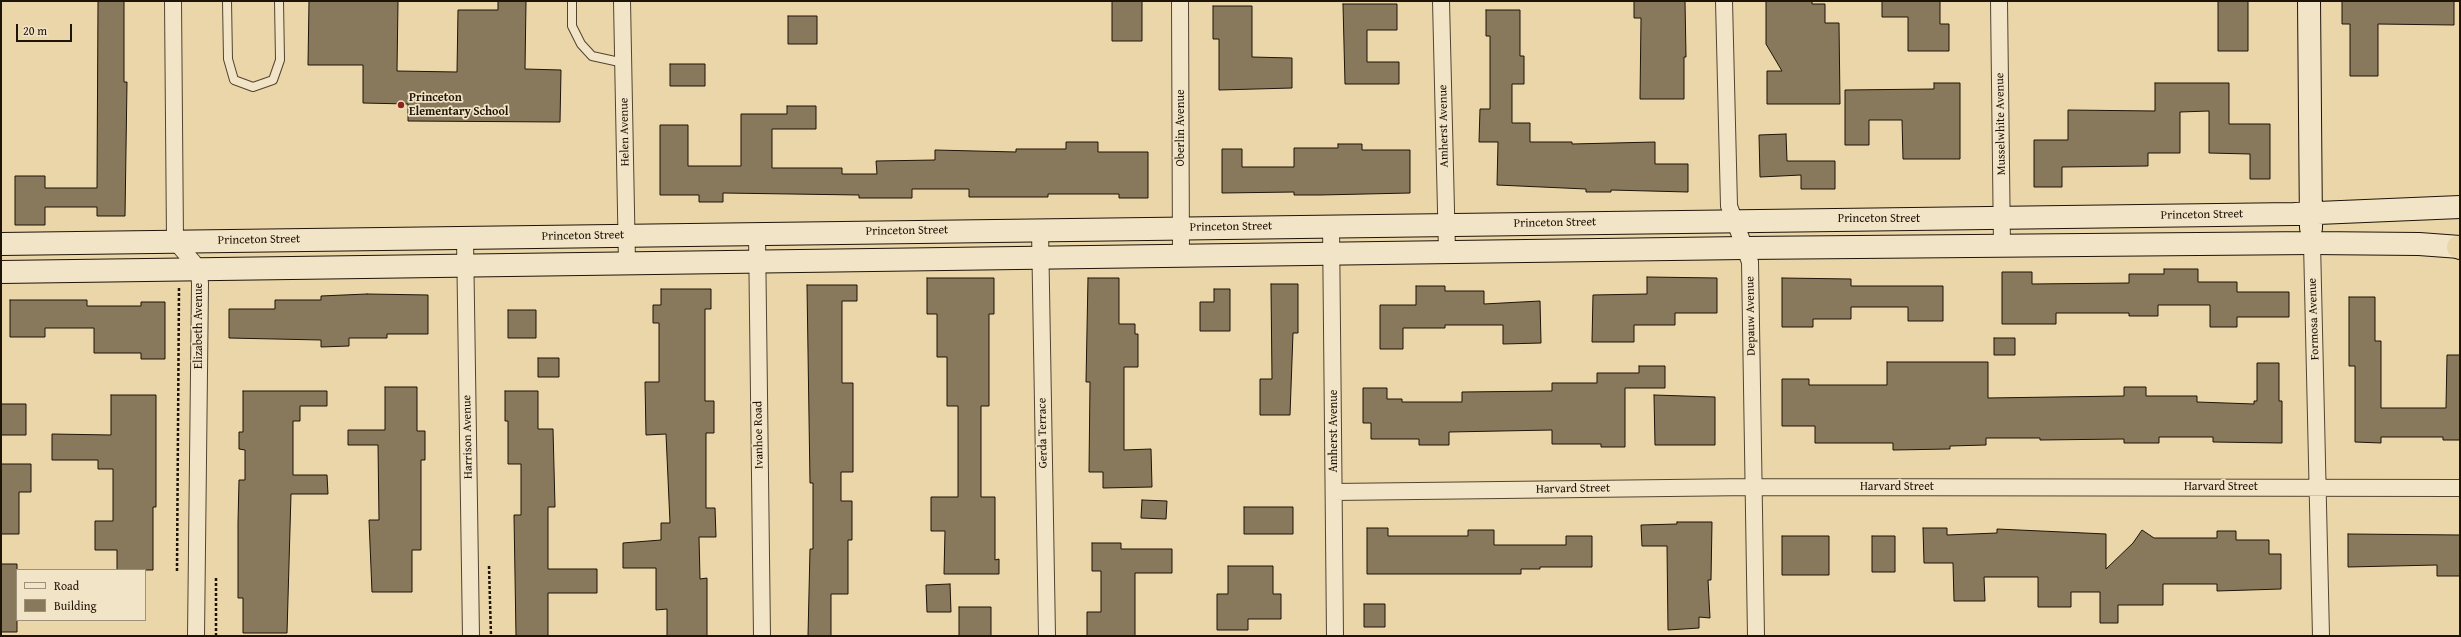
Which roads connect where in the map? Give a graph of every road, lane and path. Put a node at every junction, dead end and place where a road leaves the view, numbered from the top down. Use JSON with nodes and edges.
{"nodes":[{"id":1,"x":173,"y":1,"type":"edge"},
{"id":2,"x":227,"y":1,"type":"edge"},
{"id":3,"x":279,"y":1,"type":"edge"},
{"id":4,"x":572,"y":1,"type":"edge"},
{"id":5,"x":622,"y":1,"type":"edge"},
{"id":6,"x":1180,"y":1,"type":"edge"},
{"id":7,"x":1441,"y":1,"type":"edge"},
{"id":8,"x":1724,"y":1,"type":"edge"},
{"id":9,"x":1999,"y":1,"type":"edge"},
{"id":10,"x":2309,"y":1,"type":"edge"},
{"id":11,"x":624,"y":64,"type":"junction"},
{"id":12,"x":2460,"y":207,"type":"edge"},
{"id":13,"x":2311,"y":214,"type":"junction"},
{"id":14,"x":2002,"y":218,"type":"junction"},
{"id":15,"x":1734,"y":220,"type":"junction"},
{"id":16,"x":1446,"y":224,"type":"junction"},
{"id":17,"x":1331,"y":226,"type":"junction"},
{"id":18,"x":1182,"y":228,"type":"junction"},
{"id":19,"x":1040,"y":230,"type":"junction"},
{"id":20,"x":756,"y":234,"type":"junction"},
{"id":21,"x":626,"y":235,"type":"junction"},
{"id":22,"x":465,"y":238,"type":"junction"},
{"id":23,"x":175,"y":241,"type":"junction"},
{"id":24,"x":2312,"y":243,"type":"junction"},
{"id":25,"x":1,"y":244,"type":"edge"},
{"id":26,"x":2002,"y":247,"type":"junction"},
{"id":27,"x":2460,"y":247,"type":"edge"},
{"id":28,"x":1744,"y":248,"type":"junction"},
{"id":29,"x":1447,"y":252,"type":"junction"},
{"id":30,"x":1332,"y":253,"type":"junction"},
{"id":31,"x":1182,"y":256,"type":"junction"},
{"id":32,"x":1040,"y":258,"type":"junction"},
{"id":33,"x":756,"y":261,"type":"junction"},
{"id":34,"x":627,"y":263,"type":"junction"},
{"id":35,"x":465,"y":265,"type":"junction"},
{"id":36,"x":199,"y":269,"type":"junction"},
{"id":37,"x":1,"y":272,"type":"edge"},
{"id":38,"x":179,"y":286,"type":"dead end"},
{"id":39,"x":1752,"y":487,"type":"junction"},
{"id":40,"x":2319,"y":487,"type":"junction"},
{"id":41,"x":2460,"y":488,"type":"edge"},
{"id":42,"x":1334,"y":492,"type":"junction"},
{"id":43,"x":489,"y":566,"type":"dead end"},
{"id":44,"x":178,"y":572,"type":"dead end"},
{"id":45,"x":196,"y":636,"type":"edge"},
{"id":46,"x":471,"y":636,"type":"edge"},
{"id":47,"x":491,"y":636,"type":"edge"},
{"id":48,"x":762,"y":636,"type":"edge"},
{"id":49,"x":1046,"y":636,"type":"edge"},
{"id":50,"x":1335,"y":636,"type":"edge"},
{"id":51,"x":1756,"y":636,"type":"edge"},
{"id":52,"x":2321,"y":636,"type":"edge"}],
"edges":[{"from":1,"to":23,"type":"street"},
{"from":2,"to":3,"type":"lane"},
{"from":4,"to":11,"type":"lane"},
{"from":5,"to":11,"type":"street","name":"Helen Avenue"},
{"from":6,"to":18,"type":"street","name":"Oberlin Avenue"},
{"from":7,"to":16,"type":"street","name":"Amherst Avenue"},
{"from":8,"to":15,"type":"street","name":"Depauw Avenue"},
{"from":9,"to":14,"type":"street","name":"Musselwhite Avenue"},
{"from":10,"to":13,"type":"main road","name":"Formosa Avenue"},
{"from":11,"to":21,"type":"street","name":"Helen Avenue"},
{"from":12,"to":13,"type":"main road","name":"Princeton Street"},
{"from":13,"to":14,"type":"main road","name":"Princeton Street"},
{"from":13,"to":24,"type":"main road","name":"Formosa Avenue"},
{"from":14,"to":15,"type":"main road","name":"Princeton Street"},
{"from":14,"to":26,"type":"street","name":"Musselwhite Avenue"},
{"from":15,"to":16,"type":"main road","name":"Princeton Street"},
{"from":15,"to":28,"type":"street","name":"Depauw Avenue"},
{"from":16,"to":17,"type":"main road","name":"Princeton Street"},
{"from":16,"to":29,"type":"street","name":"Amherst Avenue"},
{"from":17,"to":18,"type":"main road","name":"Princeton Street"},
{"from":17,"to":30,"type":"street","name":"Amherst Avenue"},
{"from":18,"to":19,"type":"main road","name":"Princeton Street"},
{"from":18,"to":31,"type":"street","name":"Oberlin Avenue"},
{"from":19,"to":20,"type":"main road","name":"Princeton Street"},
{"from":19,"to":32,"type":"street","name":"Gerda Terrace"},
{"from":20,"to":21,"type":"main road","name":"Princeton Street"},
{"from":20,"to":33,"type":"street","name":"Ivanhoe Road"},
{"from":21,"to":22,"type":"main road","name":"Princeton Street"},
{"from":21,"to":34,"type":"street","name":"Helen Avenue"},
{"from":22,"to":23,"type":"main road","name":"Princeton Street"},
{"from":22,"to":35,"type":"street","name":"Harrison Avenue"},
{"from":23,"to":25,"type":"main road","name":"Princeton Street"},
{"from":23,"to":36,"type":"street","name":"Elizabeth Avenue"},
{"from":24,"to":26,"type":"main road"},
{"from":24,"to":27,"type":"main road"},
{"from":24,"to":40,"type":"street","name":"Formosa Avenue"},
{"from":26,"to":28,"type":"main road"},
{"from":28,"to":29,"type":"main road"},
{"from":28,"to":39,"type":"street","name":"Depauw Avenue"},
{"from":29,"to":30,"type":"main road"},
{"from":30,"to":31,"type":"main road"},
{"from":30,"to":42,"type":"street","name":"Amherst Avenue"},
{"from":31,"to":32,"type":"main road"},
{"from":32,"to":33,"type":"main road"},
{"from":32,"to":49,"type":"street","name":"Gerda Terrace"},
{"from":33,"to":34,"type":"main road"},
{"from":33,"to":48,"type":"street","name":"Ivanhoe Road"},
{"from":34,"to":35,"type":"main road"},
{"from":35,"to":36,"type":"main road"},
{"from":35,"to":46,"type":"street","name":"Harrison Avenue"},
{"from":36,"to":37,"type":"main road"},
{"from":36,"to":45,"type":"street","name":"Elizabeth Avenue"},
{"from":38,"to":44,"type":"path"},
{"from":39,"to":40,"type":"street","name":"Harvard Street"},
{"from":39,"to":42,"type":"street","name":"Harvard Street"},
{"from":39,"to":51,"type":"street","name":"Depauw Avenue"},
{"from":40,"to":41,"type":"street","name":"Harvard Street"},
{"from":40,"to":52,"type":"street","name":"Formosa Avenue"},
{"from":42,"to":50,"type":"street","name":"Amherst Avenue"},
{"from":43,"to":47,"type":"path"}]}
